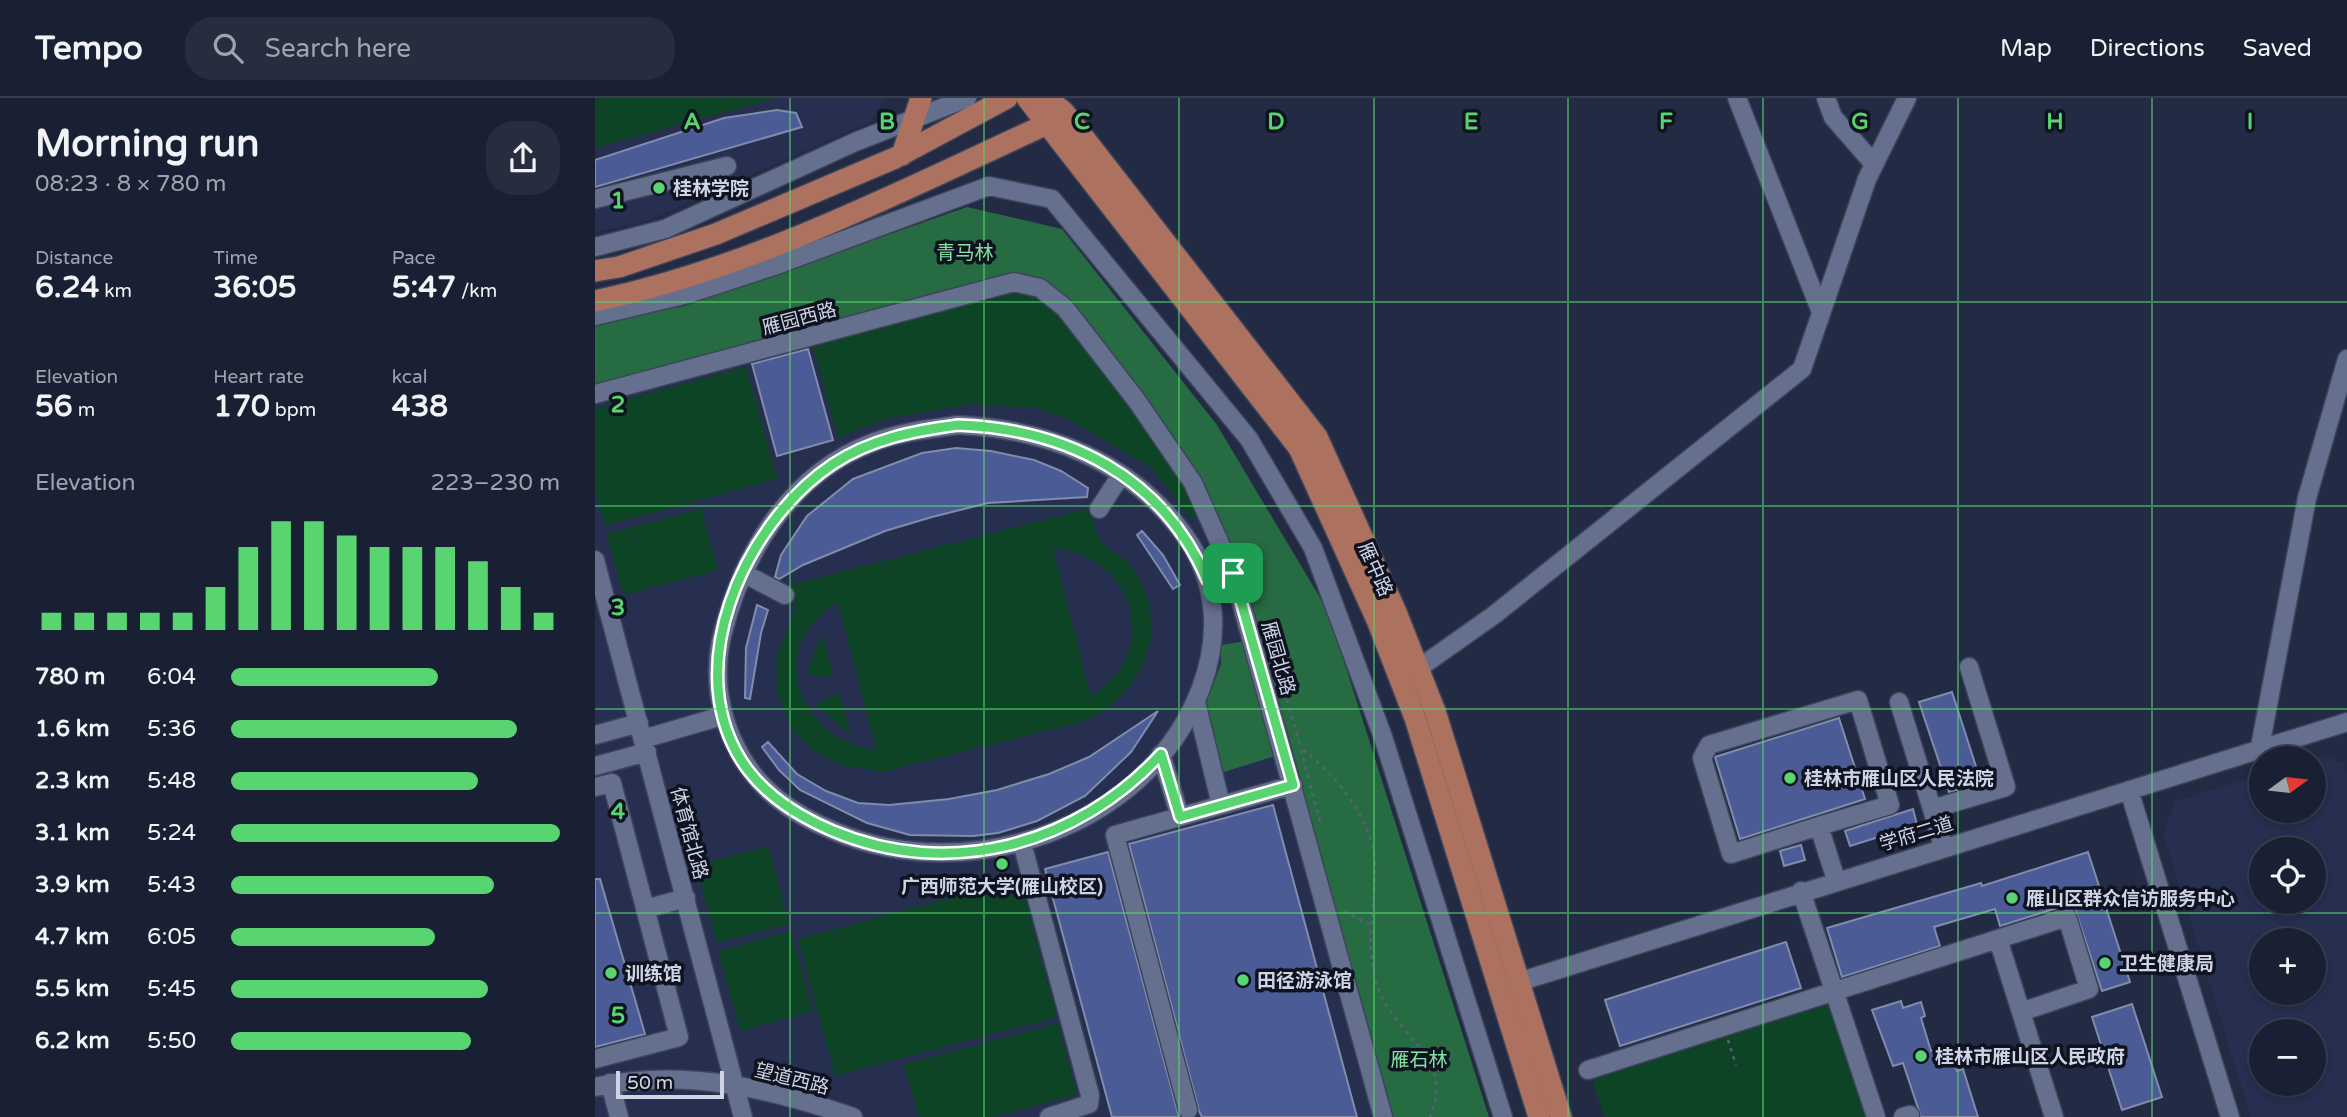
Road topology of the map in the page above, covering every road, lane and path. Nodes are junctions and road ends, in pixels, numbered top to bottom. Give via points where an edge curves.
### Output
1 (967, 98) edge
2 (1007, 98) edge
3 (1027, 98) edge
4 (1046, 98) edge
5 (1737, 98) edge
6 (1826, 98) edge
7 (1906, 98) edge
8 (918, 108) edge
9 (1047, 124) junction
10 (902, 155) junction
11 (1874, 164) junction
12 (727, 166) dead end
13 (595, 198) edge
14 (595, 247) edge
15 (595, 271) edge
16 (1014, 282) joint
17 (595, 301) edge
18 (1821, 312) junction
19 (595, 317) edge
20 (2347, 359) edge
21 (595, 394) edge
22 (1121, 475) junction
23 (1099, 509) dead end
24 (595, 560) edge
25 (743, 573) junction
26 (1233, 573) junction
27 (1207, 580) junction
28 (785, 595) dead end
29 (601, 605) edge
30 (1969, 667) dead end
31 (1409, 675) junction
32 (1196, 702) junction
33 (1899, 702) dead end
34 (722, 716) junction
35 (2347, 722) edge
36 (595, 734) edge
37 (643, 738) junction
38 (2260, 746) edge
39 (2263, 746) edge
40 (2249, 751) edge
41 (1161, 754) junction
42 (595, 766) edge
43 (1293, 785) junction
44 (595, 788) edge
45 (2129, 790) junction
46 (1221, 805) junction
47 (1932, 809) junction
48 (1180, 817) junction
49 (1819, 826) junction
50 (1322, 831) dead end
51 (1021, 843) junction
52 (1943, 847) junction
53 (1836, 880) junction
54 (1801, 891) junction
55 (686, 898) junction
56 (645, 909) junction
57 (1346, 917) dead end
58 (1370, 925) junction
59 (1998, 939) junction
60 (1519, 982) junction
61 (1499, 988) junction
62 (1835, 992) junction
63 (2021, 1012) junction
64 (1724, 1027) junction
65 (595, 1059) edge
66 (1736, 1065) dead end
67 (1588, 1070) dead end
68 (603, 1085) edge
69 (735, 1085) junction
70 (805, 1108) edge
71 (1188, 1110) dead end
72 (619, 1117) edge
73 (743, 1117) edge
74 (853, 1117) edge
75 (1049, 1117) edge
76 (1383, 1117) edge
77 (1430, 1117) edge
78 (1503, 1117) edge
79 (1539, 1117) edge
80 (1561, 1117) edge
81 (1876, 1117) edge
82 (2054, 1117) edge
83 (2230, 1117) edge

1 - 8 street
2 - 10 main road
3 - 9 main road, 雁中路
4 - 31 main road, 雁中路 via 1063,111 1317,437 1396,612
5 - 18 street
6 - 11 street via 1833,117
7 - 11 street
8 - 10 main road
8 - 14 street via 665,229
9 - 17 main road via 769,246 633,293
9 - 31 main road, 雁中路 via 1299,448 1377,620
10 - 15 main road via 716,234
11 - 18 street
12 - 13 street
16 - 21 street, 雁园西路
16 - 26 street, 雁园北路 via 1031,284 1055,298 1137,401 1193,483
18 - 31 street via 1802,369 1494,615
19 - 78 street via 774,266 989,186 1052,199 1249,439 1313,548 1383,737
20 - 38 street via 2307,498
22 - 23 street
22 - 25 street via 1068,446 1001,427 958,425 913,431 870,443 799,490 770,523
22 - 27 street via 1175,522
24 - 29 street, 体育馆北路
25 - 28 street
25 - 34 street via 721,643 718,689
26 - 27 street
26 - 43 street, 雁园北路
27 - 32 street via 1213,645
29 - 37 street, 体育馆北路
30 - 47 street via 2006,787
31 - 60 main road, 雁中路 via 1435,711
31 - 61 main road, 雁中路 via 1415,718
32 - 41 street
32 - 46 street
33 - 47 street
34 - 37 street
34 - 51 street via 747,769 762,786 796,813 835,832 898,851 941,854
35 - 39 street, 学府二道
36 - 37 street
37 - 42 street
37 - 55 street, 体育馆北路
40 - 45 street, 学府二道
41 - 48 street
41 - 51 street via 1140,778 1106,804 1068,826
43 - 46 street
43 - 76 street, 雁园北路
44 - 56 street via 612,783
45 - 52 street, 学府二道
45 - 83 street
46 - 48 street
47 - 52 street
48 - 71 street via 1115,835
49 - 49 street via 1731,854 1702,758 1709,745 1858,699 1890,805
49 - 53 street
50 - 58 path via 1301,748 1364,820 1375,868
51 - 75 street via 1090,1095 1089,1104 1082,1109
52 - 53 street, 学府二道
53 - 54 street, 学府二道
54 - 60 street, 学府二道
54 - 62 street
55 - 56 street
55 - 69 street, 体育馆北路
56 - 65 street via 679,1037
57 - 58 path via 1344,911
58 - 77 path via 1371,965 1379,990 1390,1013 1430,1059 1437,1076 1436,1104
59 - 62 street
59 - 63 street
59 - 63 street via 2067,917 2089,989
60 - 61 street, 学府二道
60 - 80 main road, 雁中路
61 - 79 main road, 雁中路
62 - 64 street
62 - 81 street
63 - 82 street
64 - 66 path
64 - 67 street
68 - 69 street, 望道西路 via 674,1079
68 - 72 street
69 - 70 street, 望道西路
69 - 73 street, 体育馆北路
70 - 74 street, 望道西路

